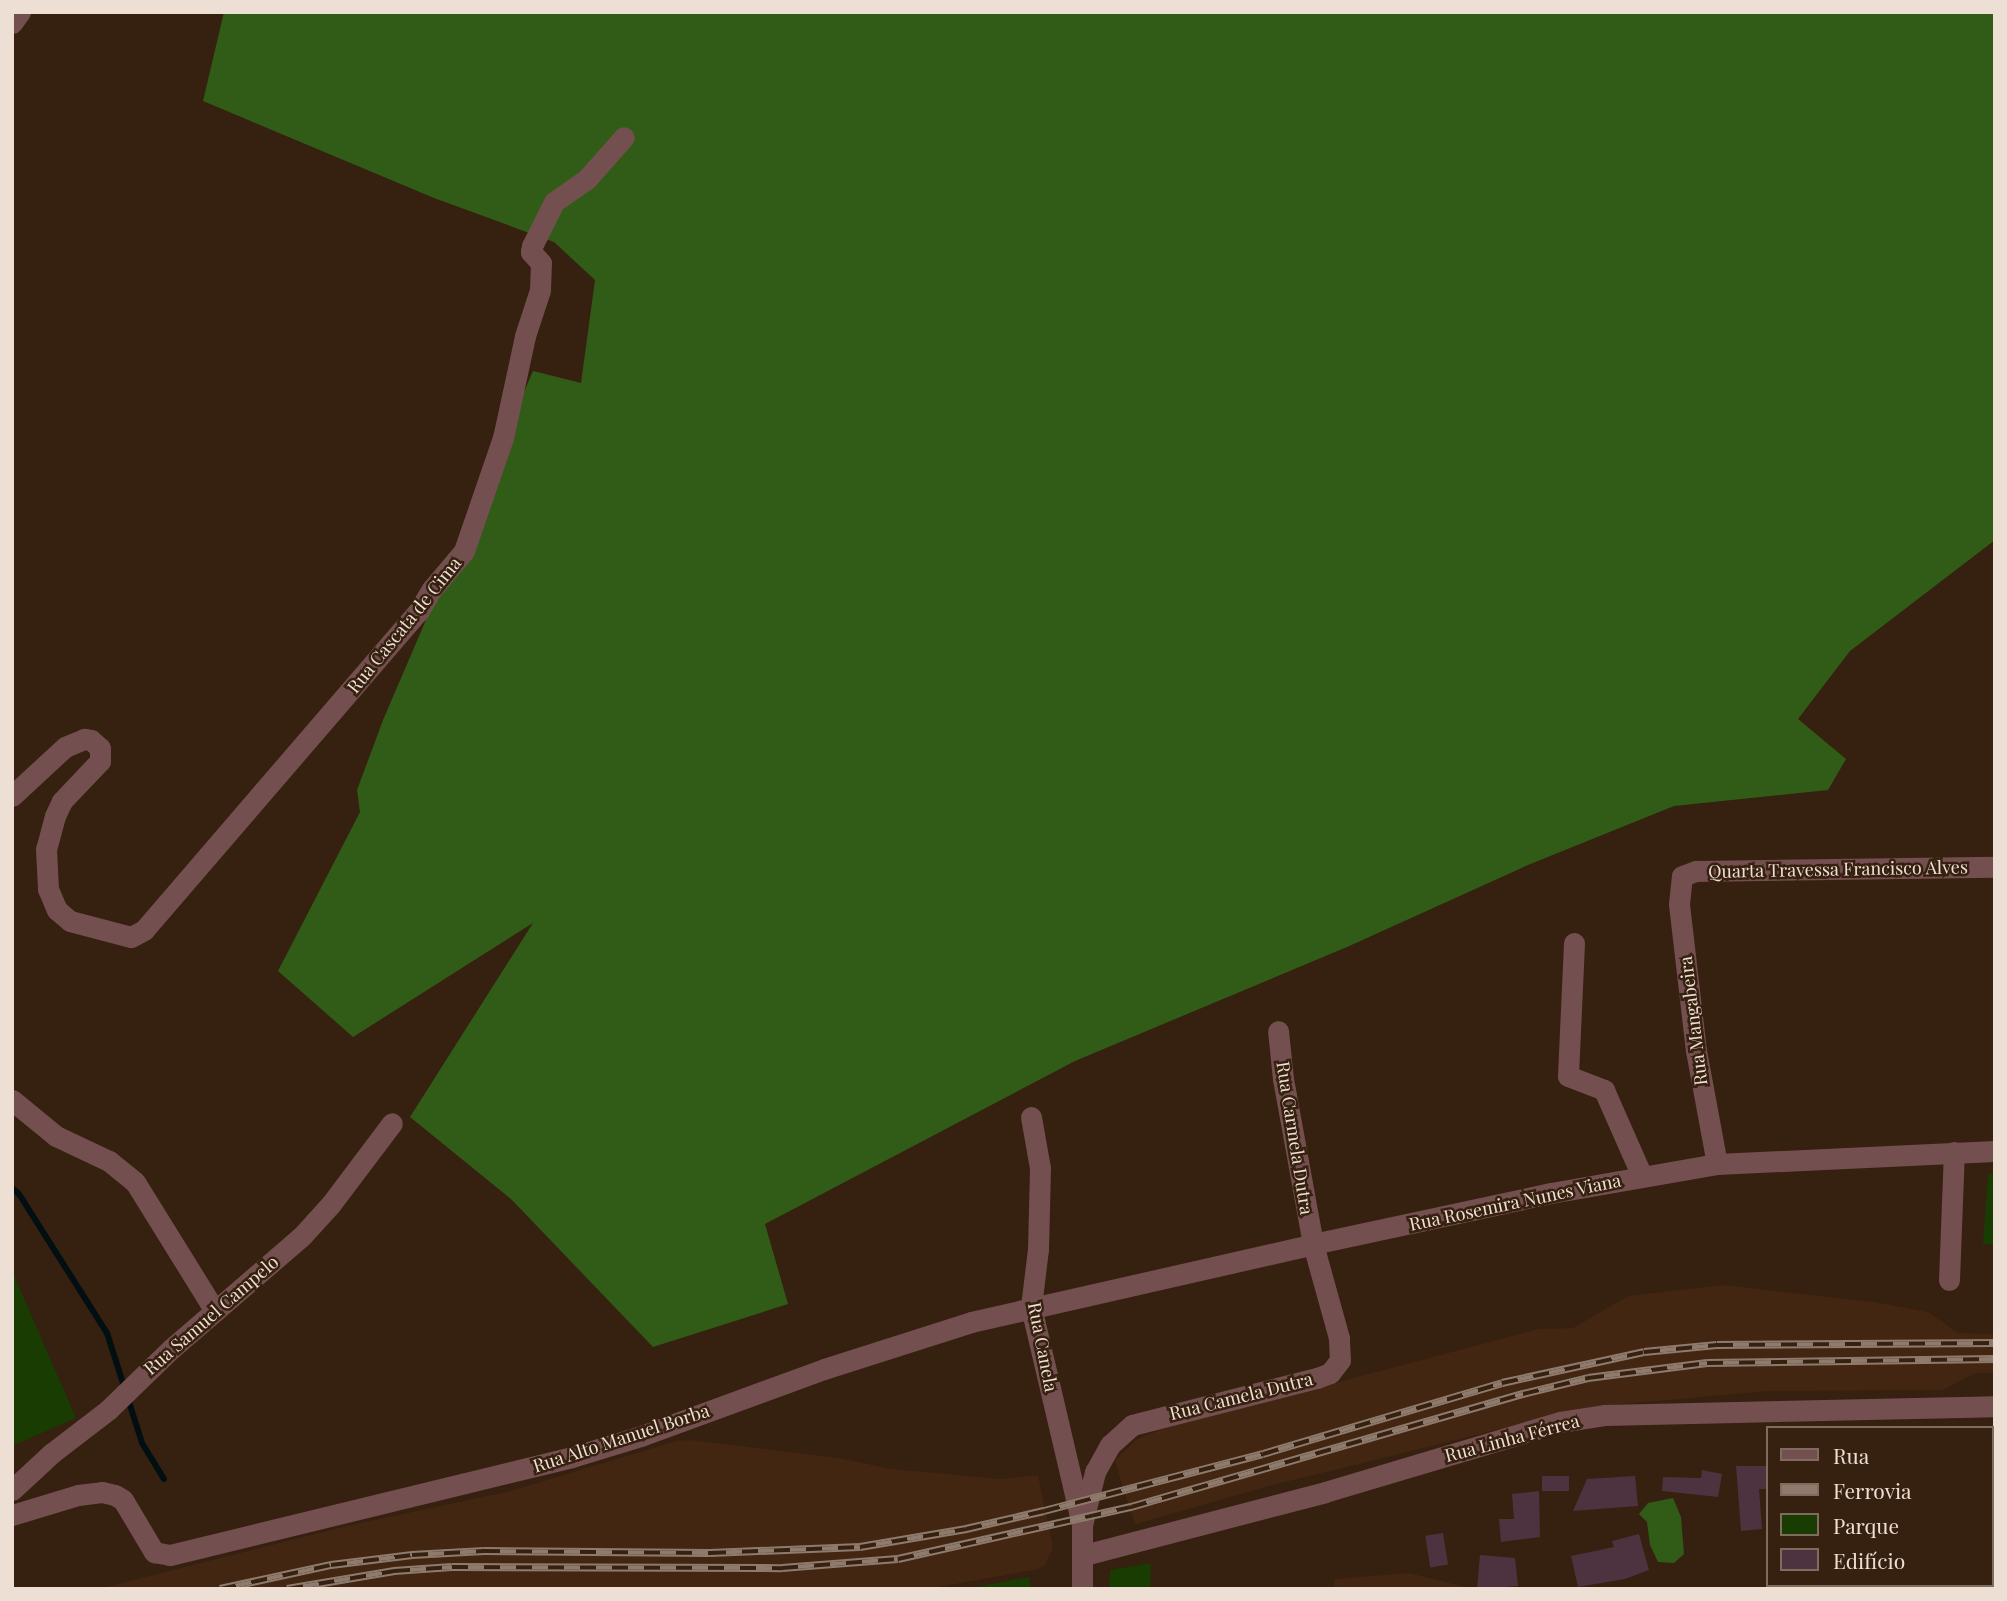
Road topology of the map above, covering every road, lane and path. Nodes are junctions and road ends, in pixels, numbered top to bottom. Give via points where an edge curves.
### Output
1 (20, 12) edge
2 (12, 23) edge
3 (624, 137) dead end
4 (12, 796) edge
5 (1995, 867) edge
6 (1682, 876) joint
7 (1574, 943) dead end
8 (1278, 1031) dead end
9 (12, 1100) edge
10 (1031, 1117) dead end
11 (392, 1123) dead end
12 (1995, 1151) edge
13 (1954, 1152) junction
14 (1717, 1164) junction
15 (1642, 1176) junction
16 (1313, 1244) junction
17 (1948, 1280) dead end
18 (1082, 1295) joint
19 (1031, 1307) junction
20 (215, 1311) junction
21 (1995, 1406) edge
22 (12, 1490) edge
23 (12, 1515) edge
24 (1082, 1524) junction
25 (1084, 1555) junction
26 (1082, 1589) edge

1 - 2 street
3 - 4 street, Rua Cascata de Cima via 586,180 554,202 532,246 531,252 541,263 540,290 503,438 464,551 418,612 144,930 131,937 70,921 49,895 46,849 62,801 102,756 100,748 91,740 79,740
5 - 6 street, Quarta Travessa Francisco Alves via 1723,871
6 - 14 street, Rua Mangabeira via 1679,904 1696,1051
7 - 15 street via 1568,1076 1604,1090
8 - 16 street, Rua Carmela Dutra
9 - 20 street via 56,1136 109,1161 135,1182
10 - 19 street, Rua Canela via 1040,1168
11 - 20 street, Rua Samuel Campelo via 302,1236
12 - 13 street, Rua Rosemira Nunes Viana
13 - 14 street, Rua Rosemira Nunes Viana
13 - 17 street
14 - 15 street, Rua Rosemira Nunes Viana
15 - 16 street, Rua Rosemira Nunes Viana
16 - 18 street, Rua Rosemira Nunes Viana
16 - 24 street, Rua Camela Dutra via 1339,1338 1337,1367 1317,1378 1132,1425 1110,1445 1095,1472
18 - 19 street, Rua Alto Manuel Borba
19 - 23 street, Rua Alto Manuel Borba via 904,1343 572,1457 178,1553 154,1552 123,1500 102,1492
19 - 24 street, Rua Canela
20 - 22 street, Rua Samuel Campelo
21 - 25 street, Rua Linha Férrea via 1605,1415 1560,1422 1325,1492
24 - 25 street
25 - 26 street

